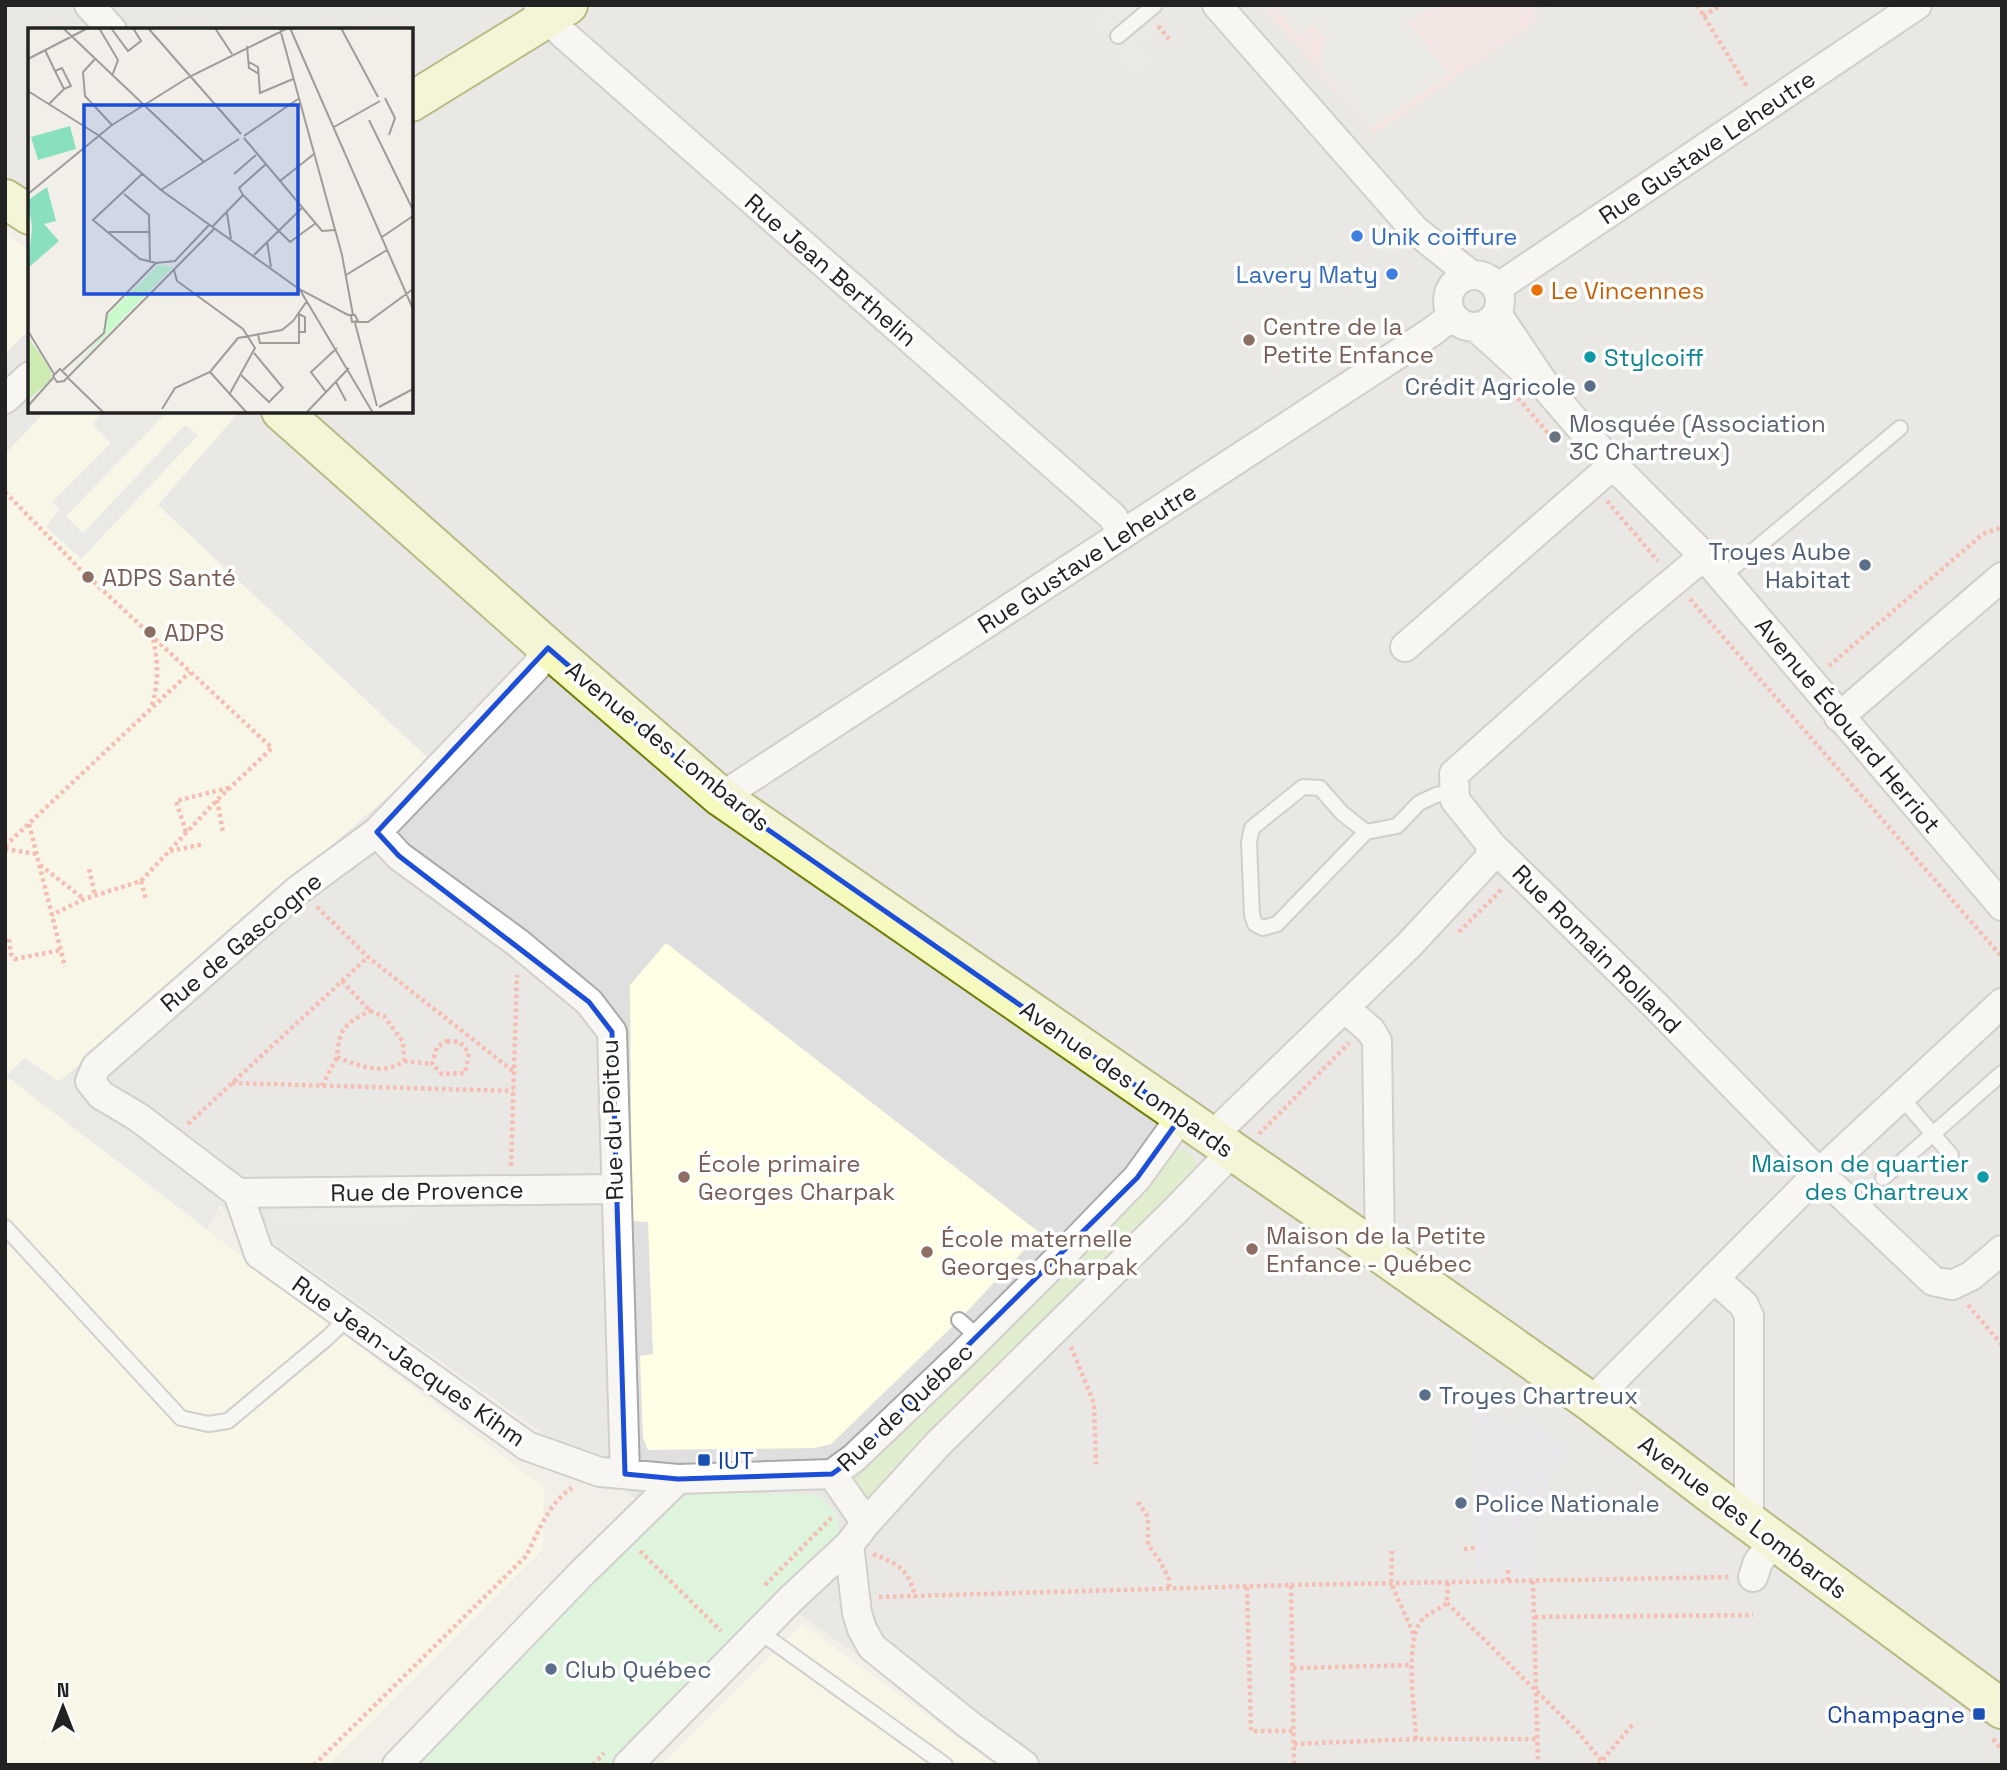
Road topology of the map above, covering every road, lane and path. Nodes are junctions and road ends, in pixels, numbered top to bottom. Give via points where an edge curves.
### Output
1 (89, 5) edge
2 (1155, 5) edge
3 (1217, 5) edge
4 (1535, 5) edge
5 (1546, 5) edge
6 (1697, 5) edge
7 (1721, 5) edge
8 (1917, 5) edge
9 (551, 9) edge
10 (1703, 16) junction
11 (110, 28) edge
12 (1118, 36) dead end
13 (413, 101) edge
14 (1762, 110) junction
15 (5, 199) edge
16 (28, 214) edge
17 (1474, 302) junction
18 (28, 378) edge
19 (1513, 393) dead end
20 (5, 399) edge
21 (283, 413) edge
22 (1900, 428) dead end
23 (1557, 443) dead end
24 (1603, 475) junction
25 (5, 492) edge
26 (2002, 527) edge
27 (1122, 535) junction
28 (1713, 567) junction
29 (2002, 577) edge
30 (1677, 578) junction
31 (153, 638) junction
32 (548, 648) junction
33 (1405, 648) dead end
34 (190, 672) junction
35 (1811, 682) junction
36 (1784, 706) junction
37 (151, 708) junction
38 (1839, 717) junction
39 (231, 787) junction
40 (1455, 792) junction
41 (721, 797) junction
42 (217, 800) junction
43 (29, 824) junction
44 (186, 832) junction
45 (223, 832) dead end
46 (377, 832) junction
47 (1366, 832) junction
48 (204, 844) dead end
49 (1492, 846) junction
50 (5, 848) edge
51 (169, 851) junction
52 (37, 854) junction
53 (39, 864) junction
54 (89, 869) dead end
55 (142, 881) junction
56 (298, 890) junction
57 (95, 895) junction
58 (83, 899) junction
59 (146, 900) dead end
60 (2002, 906) edge
61 (52, 915) junction
62 (9, 939) dead end
63 (518, 943) junction
64 (61, 950) junction
65 (368, 957) junction
66 (2002, 957) edge
67 (65, 967) dead end
68 (342, 981) junction
69 (2002, 1003) edge
70 (1345, 1008) junction
71 (370, 1011) junction
72 (479, 1044) junction
73 (469, 1053) junction
74 (337, 1056) junction
75 (404, 1060) junction
76 (432, 1064) junction
77 (513, 1071) junction
78 (2002, 1073) edge
79 (232, 1083) junction
80 (322, 1086) junction
81 (513, 1091) junction
82 (1902, 1098) junction
83 (1933, 1134) junction
84 (1208, 1135) junction
85 (170, 1141) junction
86 (1951, 1155) dead end
87 (1819, 1173) junction
88 (1883, 1178) dead end
89 (615, 1189) junction
90 (510, 1190) junction
91 (238, 1193) junction
92 (5, 1227) edge
93 (2002, 1250) edge
94 (1380, 1253) junction
95 (1714, 1278) junction
96 (1952, 1285) junction
97 (348, 1318) junction
98 (2002, 1345) edge
99 (1062, 1356) dead end
100 (1591, 1402) junction
101 (1096, 1464) dead end
102 (612, 1473) junction
103 (832, 1474) junction
104 (678, 1479) junction
105 (1138, 1502) dead end
106 (866, 1523) junction
107 (1762, 1531) junction
108 (621, 1533) junction
109 (1475, 1548) dead end
110 (1464, 1549) dead end
111 (1392, 1551) dead end
112 (858, 1554) junction
113 (1507, 1570) dead end
114 (1753, 1577) joint
115 (1533, 1580) junction
116 (1448, 1581) junction
117 (1508, 1581) junction
118 (1391, 1583) junction
119 (1291, 1585) junction
120 (1247, 1587) junction
121 (1170, 1589) junction
122 (915, 1597) junction
123 (867, 1598) dead end
124 (1447, 1603) junction
125 (1753, 1615) dead end
126 (1535, 1617) junction
127 (721, 1631) dead end
128 (760, 1632) junction
129 (1414, 1634) junction
130 (1412, 1665) junction
131 (1293, 1668) junction
132 (1537, 1694) junction
133 (2002, 1709) edge
134 (1634, 1723) dead end
135 (1294, 1731) junction
136 (1416, 1739) junction
137 (1537, 1740) junction
138 (1294, 1744) junction
139 (1601, 1764) edge
140 (314, 1765) edge
141 (397, 1765) edge
142 (628, 1765) edge
143 (945, 1765) edge
144 (1024, 1765) edge
145 (1294, 1765) edge
146 (1538, 1765) edge

1 - 11 street
2 - 12 lane
3 - 17 street, Avenue Édouard Herriot
4 - 5 path
6 - 10 path
7 - 10 path
8 - 14 street, Rue Gustave Leheutre
9 - 13 street
9 - 27 street, Rue Jean Berthelin via 562,33 1113,517
10 - 14 path
14 - 17 street, Rue Gustave Leheutre
15 - 16 street
17 - 24 street, Avenue Édouard Herriot via 1549,391
17 - 27 street, Rue Gustave Leheutre
18 - 20 street
19 - 23 path
21 - 32 street, Avenue des Lombards
22 - 28 lane
24 - 28 street, Avenue Édouard Herriot
24 - 30 path via 1668,573
24 - 33 street
25 - 31 path
26 - 35 path via 1983,534
27 - 41 street, Rue Gustave Leheutre
28 - 30 street
28 - 35 street, Avenue Édouard Herriot
29 - 38 street
30 - 36 path
30 - 40 street via 1454,774
31 - 34 path
31 - 37 path via 158,673
32 - 41 street, Avenue des Lombards
32 - 46 street, Rue de Gascogne via 535,668
34 - 37 path
34 - 39 path via 272,748
35 - 36 path
35 - 38 street, Avenue Édouard Herriot
36 - 66 path
37 - 43 path
38 - 60 street, Avenue Édouard Herriot
39 - 42 path
39 - 44 path via 176,801
40 - 47 lane via 1419,803 1397,826
40 - 49 street, Rue Romain Rolland via 1455,800
41 - 84 street, Avenue des Lombards
42 - 44 path
42 - 45 path
43 - 50 path
43 - 52 path
44 - 51 path
46 - 56 street, Rue de Gascogne
46 - 63 street, Rue du Poitou via 398,856
47 - 47 lane via 1320,788 1303,787 1252,828 1255,924 1263,928 1277,924
48 - 51 path
49 - 70 street via 1488,860
49 - 87 street, Rue Romain Rolland
50 - 52 path
51 - 55 path
52 - 53 path
53 - 58 path
53 - 61 path
54 - 57 path
55 - 57 path
55 - 59 path
56 - 65 path
56 - 85 street, Rue de Gascogne via 96,1067 90,1081 101,1095
57 - 58 path
58 - 61 path
61 - 64 path
62 - 64 path via 15,959
63 - 77 path
63 - 89 street, Rue du Poitou via 589,1002 612,1032
64 - 67 path
65 - 68 path
65 - 72 path
68 - 71 path
68 - 79 path
69 - 82 street
70 - 84 street
70 - 94 street via 1377,1041
71 - 74 path via 352,1020 339,1035
71 - 75 path via 384,1016 403,1042
72 - 73 path
72 - 77 path
73 - 76 path via 460,1042 447,1041 437,1047
73 - 76 path via 465,1073 442,1074
74 - 75 path via 377,1070 394,1068
74 - 80 path
75 - 76 path
77 - 81 path
78 - 83 lane
79 - 80 path
79 - 85 path
80 - 81 path
81 - 90 path
82 - 83 lane
82 - 87 street
83 - 86 lane
83 - 88 lane
84 - 94 street, Avenue des Lombards
84 - 103 street, Rue de Québec via 1137,1178 969,1329 854,1458
84 - 106 street, Rue de Québec via 1176,1210 938,1444
85 - 91 street, Rue de Gascogne
87 - 95 street
87 - 96 street, Rue Romain Rolland via 1933,1281
89 - 90 street, Rue de Provence
89 - 102 street, Rue du Poitou
90 - 91 street, Rue de Provence
91 - 97 street, Rue Jean-Jacques Kihm via 259,1254
92 - 97 lane via 181,1418 208,1424 228,1421
93 - 96 street via 1971,1276
94 - 100 street, Avenue des Lombards
95 - 100 street
95 - 107 street via 1744,1305 1749,1316
96 - 98 path
97 - 102 street, Rue Jean-Jacques Kihm via 527,1446
99 - 101 path via 1071,1347 1094,1403
100 - 107 street, Avenue des Lombards
102 - 104 street, Rue Jean-Jacques Kihm
102 - 140 path via 562,1494 526,1556
103 - 104 street, Rue de Québec
103 - 106 street
104 - 108 street
105 - 121 path via 1148,1517 1148,1545 1160,1561
106 - 112 street, Rue de Québec
107 - 114 street
107 - 133 street, Avenue des Lombards
108 - 127 path
108 - 141 street
109 - 110 path
111 - 118 path
112 - 122 path via 868,1552 906,1572
112 - 128 street, Rue de Québec via 792,1598
112 - 144 street via 857,1613 872,1647
113 - 117 path
114 - 115 path
115 - 117 path
115 - 126 path
116 - 117 path
116 - 118 path
116 - 124 path
118 - 119 path
118 - 129 path
119 - 120 path
119 - 131 path
120 - 121 path
120 - 135 path via 1251,1731
121 - 122 path
122 - 123 path
124 - 129 path via 1423,1619
124 - 132 path
125 - 126 path
126 - 132 path
128 - 142 street, Rue de Québec
128 - 143 lane
129 - 130 path
130 - 131 path
130 - 136 path
131 - 135 path
132 - 137 path
132 - 139 path via 1577,1731
134 - 139 path
135 - 138 path
136 - 137 path
136 - 138 path
137 - 146 path
138 - 145 path

